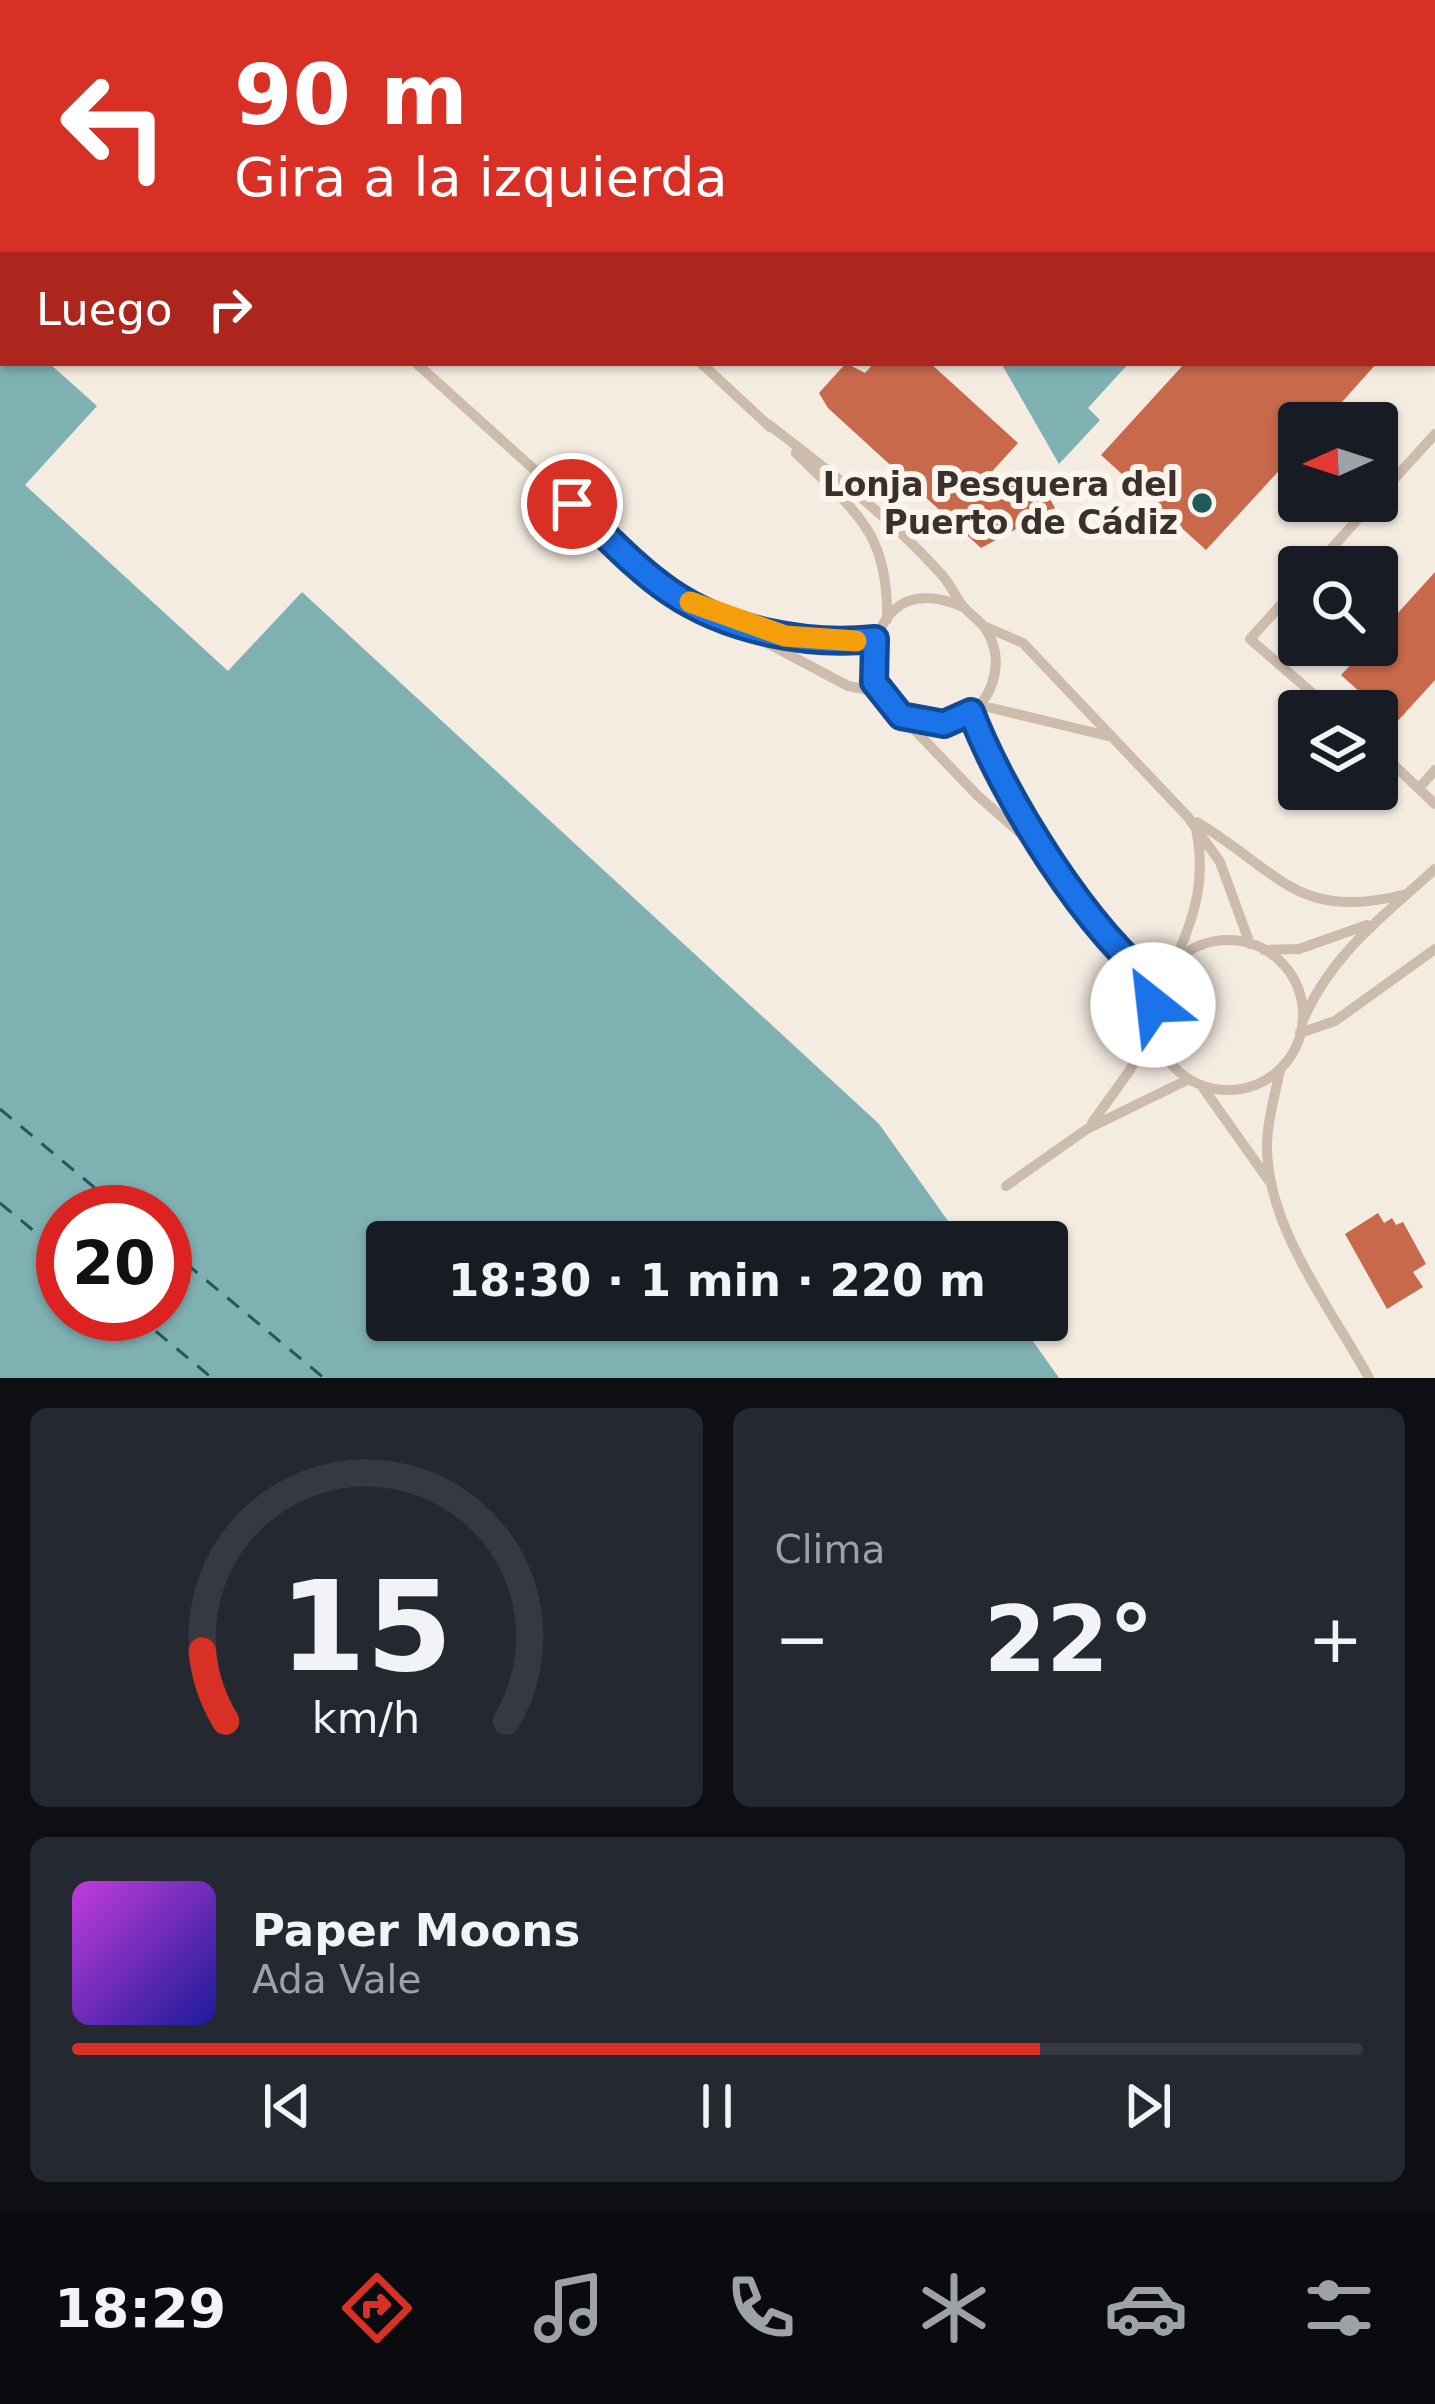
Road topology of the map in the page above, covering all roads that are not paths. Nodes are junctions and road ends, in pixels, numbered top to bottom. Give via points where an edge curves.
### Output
1 (419, 366) edge
2 (704, 366) edge
3 (768, 424) junction
4 (1435, 434) edge
5 (1398, 475) edge
6 (1356, 522) edge
7 (1334, 546) edge
8 (963, 607) junction
9 (1278, 608) edge
10 (709, 613) junction
11 (886, 620) junction
12 (986, 627) junction
13 (875, 639) junction
14 (1278, 663) edge
15 (1281, 666) edge
16 (1309, 690) edge
17 (879, 692) junction
18 (975, 708) junction
19 (901, 716) junction
20 (1108, 736) junction
21 (1398, 768) edge
22 (1435, 770) edge
23 (1420, 787) junction
24 (1435, 804) edge
25 (1192, 822) junction
26 (1055, 863) junction
27 (1435, 869) edge
28 (1407, 894) junction
29 (1376, 922) junction
30 (1250, 944) junction
31 (1435, 949) edge
32 (1264, 950) junction
33 (1174, 964) junction
34 (1159, 986) junction
35 (1153, 1024) junction
36 (1302, 1027) junction
37 (1280, 1070) junction
38 (1195, 1082) junction
39 (1088, 1129) junction
40 (1272, 1185) junction
41 (1006, 1186) dead end
42 (1369, 1378) edge

1 - 10 lane via 669,591
2 - 3 lane
3 - 8 lane via 859,494 944,577
3 - 11 lane via 876,542 886,567
4 - 5 lane
6 - 7 lane
8 - 11 lane via 922,600
8 - 12 lane
9 - 14 lane via 1250,639
10 - 13 lane via 806,641
10 - 17 lane via 848,686
11 - 13 lane
12 - 18 lane via 995,670
12 - 20 lane via 1024,643
13 - 17 lane
15 - 16 lane
17 - 19 lane
18 - 19 lane via 944,724
18 - 20 lane
18 - 26 lane via 1006,789
19 - 26 lane
20 - 25 lane
21 - 23 lane
22 - 23 lane
23 - 24 lane
25 - 28 lane via 1310,899 1364,905
25 - 30 lane via 1220,862
25 - 33 lane via 1198,902
26 - 34 lane via 1134,967
27 - 28 lane
28 - 29 lane
29 - 32 lane via 1299,949
29 - 36 lane via 1320,983
30 - 32 lane
30 - 33 lane via 1217,940
31 - 36 lane via 1335,1021
32 - 36 lane via 1297,985
33 - 34 lane
34 - 35 lane
35 - 38 lane via 1166,1059
35 - 39 lane
36 - 37 lane
37 - 38 lane via 1248,1088
37 - 40 lane via 1267,1145
38 - 39 lane
38 - 40 lane
39 - 41 lane
40 - 42 lane

